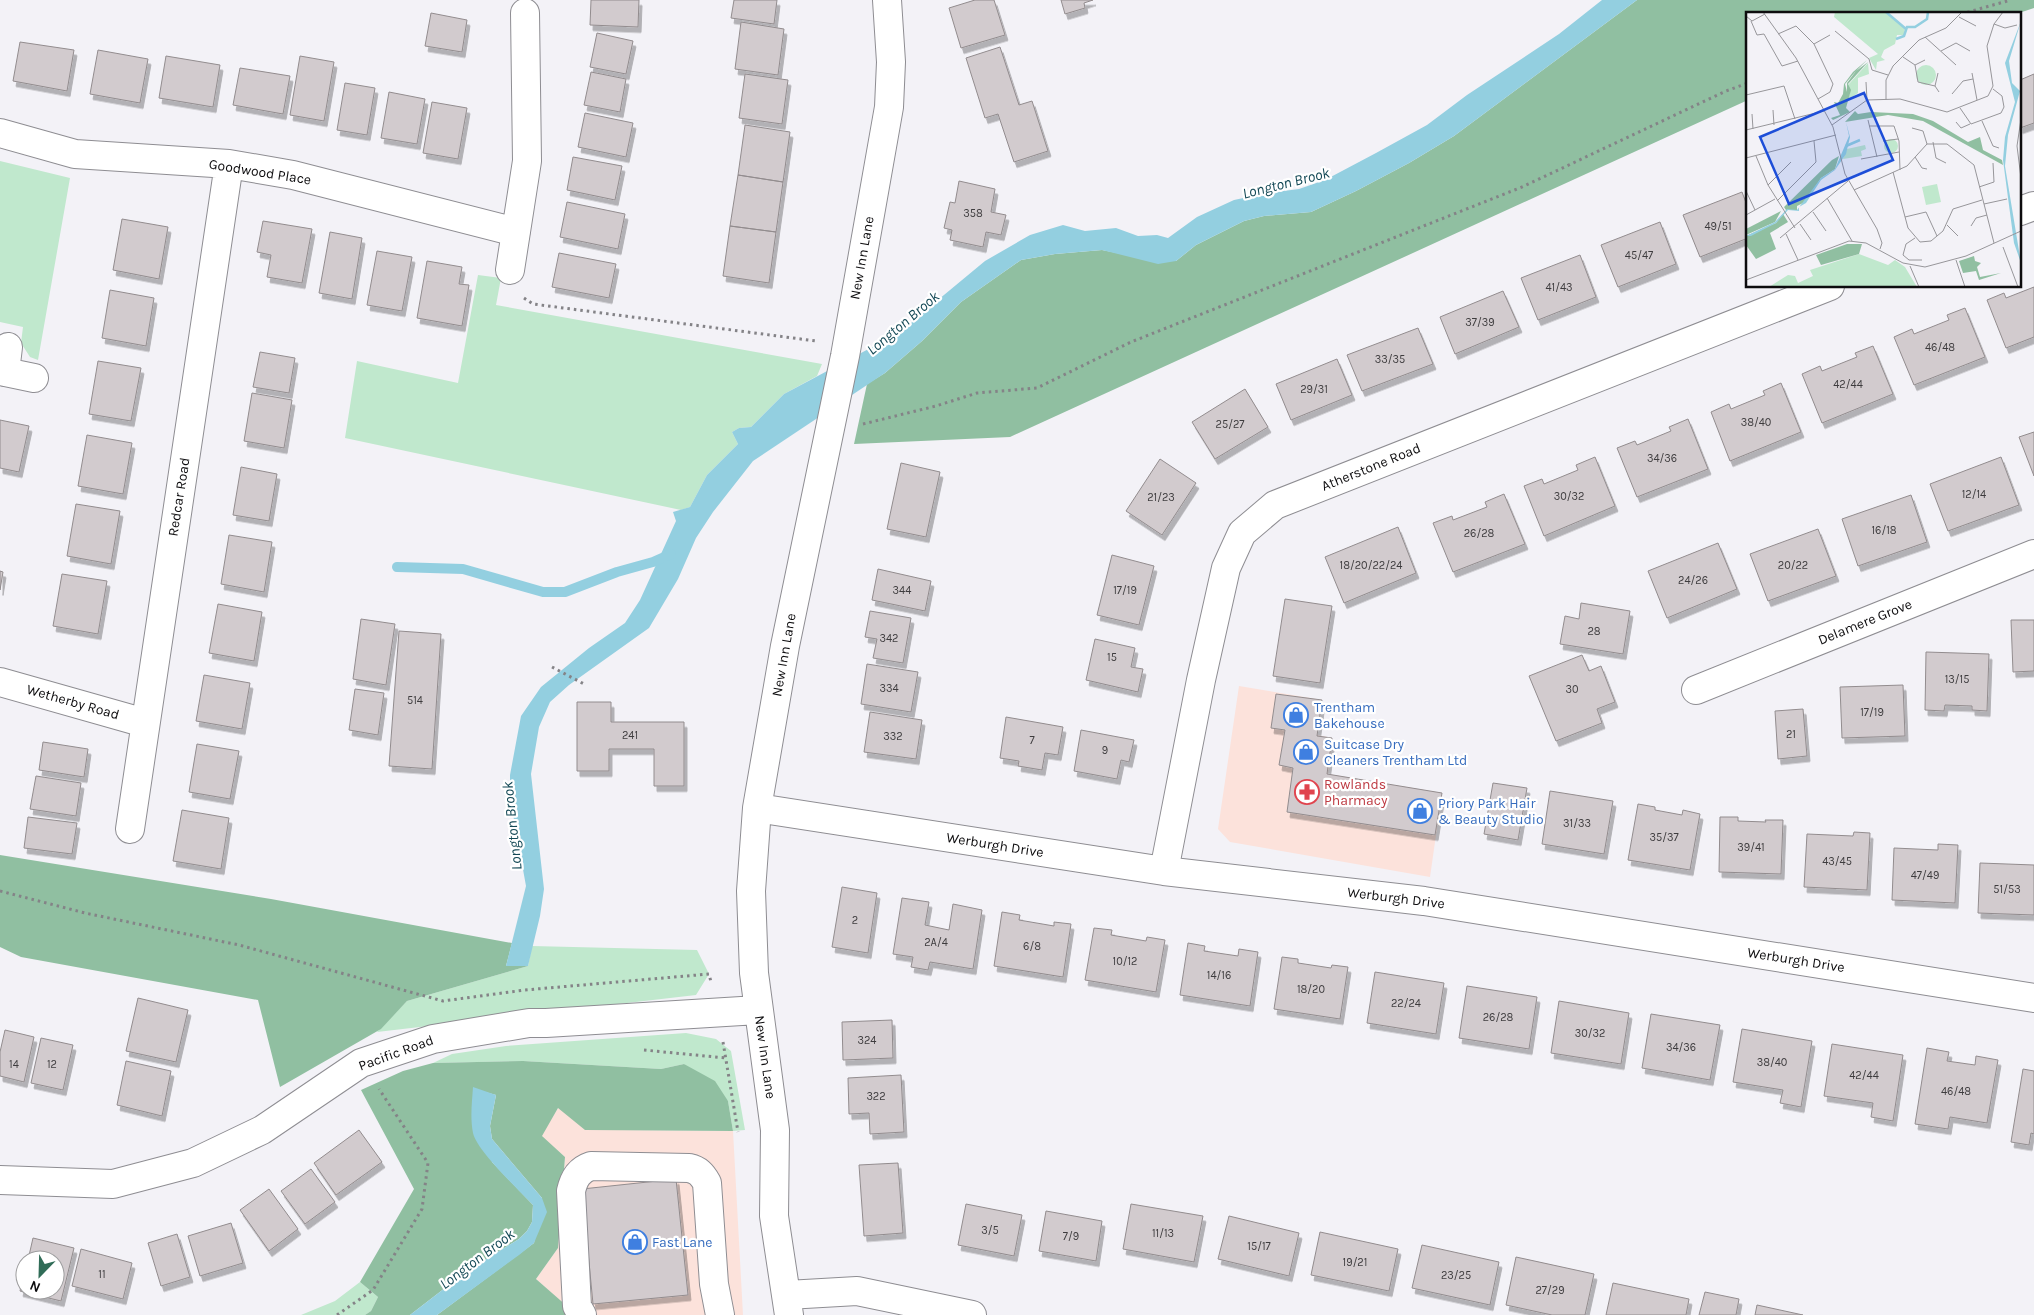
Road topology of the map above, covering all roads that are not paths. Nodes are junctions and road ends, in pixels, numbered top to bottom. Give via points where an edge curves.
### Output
1 (887, 0) edge
2 (525, 13) dead end
3 (0, 132) edge
4 (229, 164) junction
5 (2034, 206) edge
6 (2022, 210) edge
7 (516, 232) junction
8 (510, 270) road end
9 (1825, 288) edge
10 (4, 364) edge
11 (34, 378) dead end
12 (2034, 554) edge
13 (0, 682) edge
14 (1696, 690) dead end
15 (145, 723) junction
16 (756, 808) junction
17 (130, 829) dead end
18 (1164, 871) junction
19 (2034, 998) edge
20 (758, 1010) junction
21 (0, 1180) edge
22 (788, 1305) edge
23 (582, 1315) edge
24 (720, 1315) edge
25 (972, 1315) edge

1 - 16 street, New Inn Lane via 889,107 846,351 785,646
2 - 7 street via 527,161
3 - 4 street, Goodwood Place via 75,154
4 - 7 street, Goodwood Place via 293,175
4 - 15 street, Redcar Road
5 - 6 street
7 - 8 street
9 - 18 street, Atherstone Road via 1275,505 1242,533 1226,568
10 - 11 street
12 - 14 street, Delamere Grove
13 - 15 street, Wetherby Road
15 - 17 street, Redcar Road
16 - 18 street, Werburgh Drive
16 - 20 street, New Inn Lane via 751,891
18 - 19 street, Werburgh Drive via 1424,901
20 - 21 street, Pacific Road via 529,1023 433,1039 362,1063 262,1130 193,1163 114,1184
20 - 22 street, New Inn Lane via 775,1130 774,1216
22 - 25 street via 857,1291
23 - 24 street via 577,1306 571,1190 578,1174 592,1166 689,1168 703,1176

